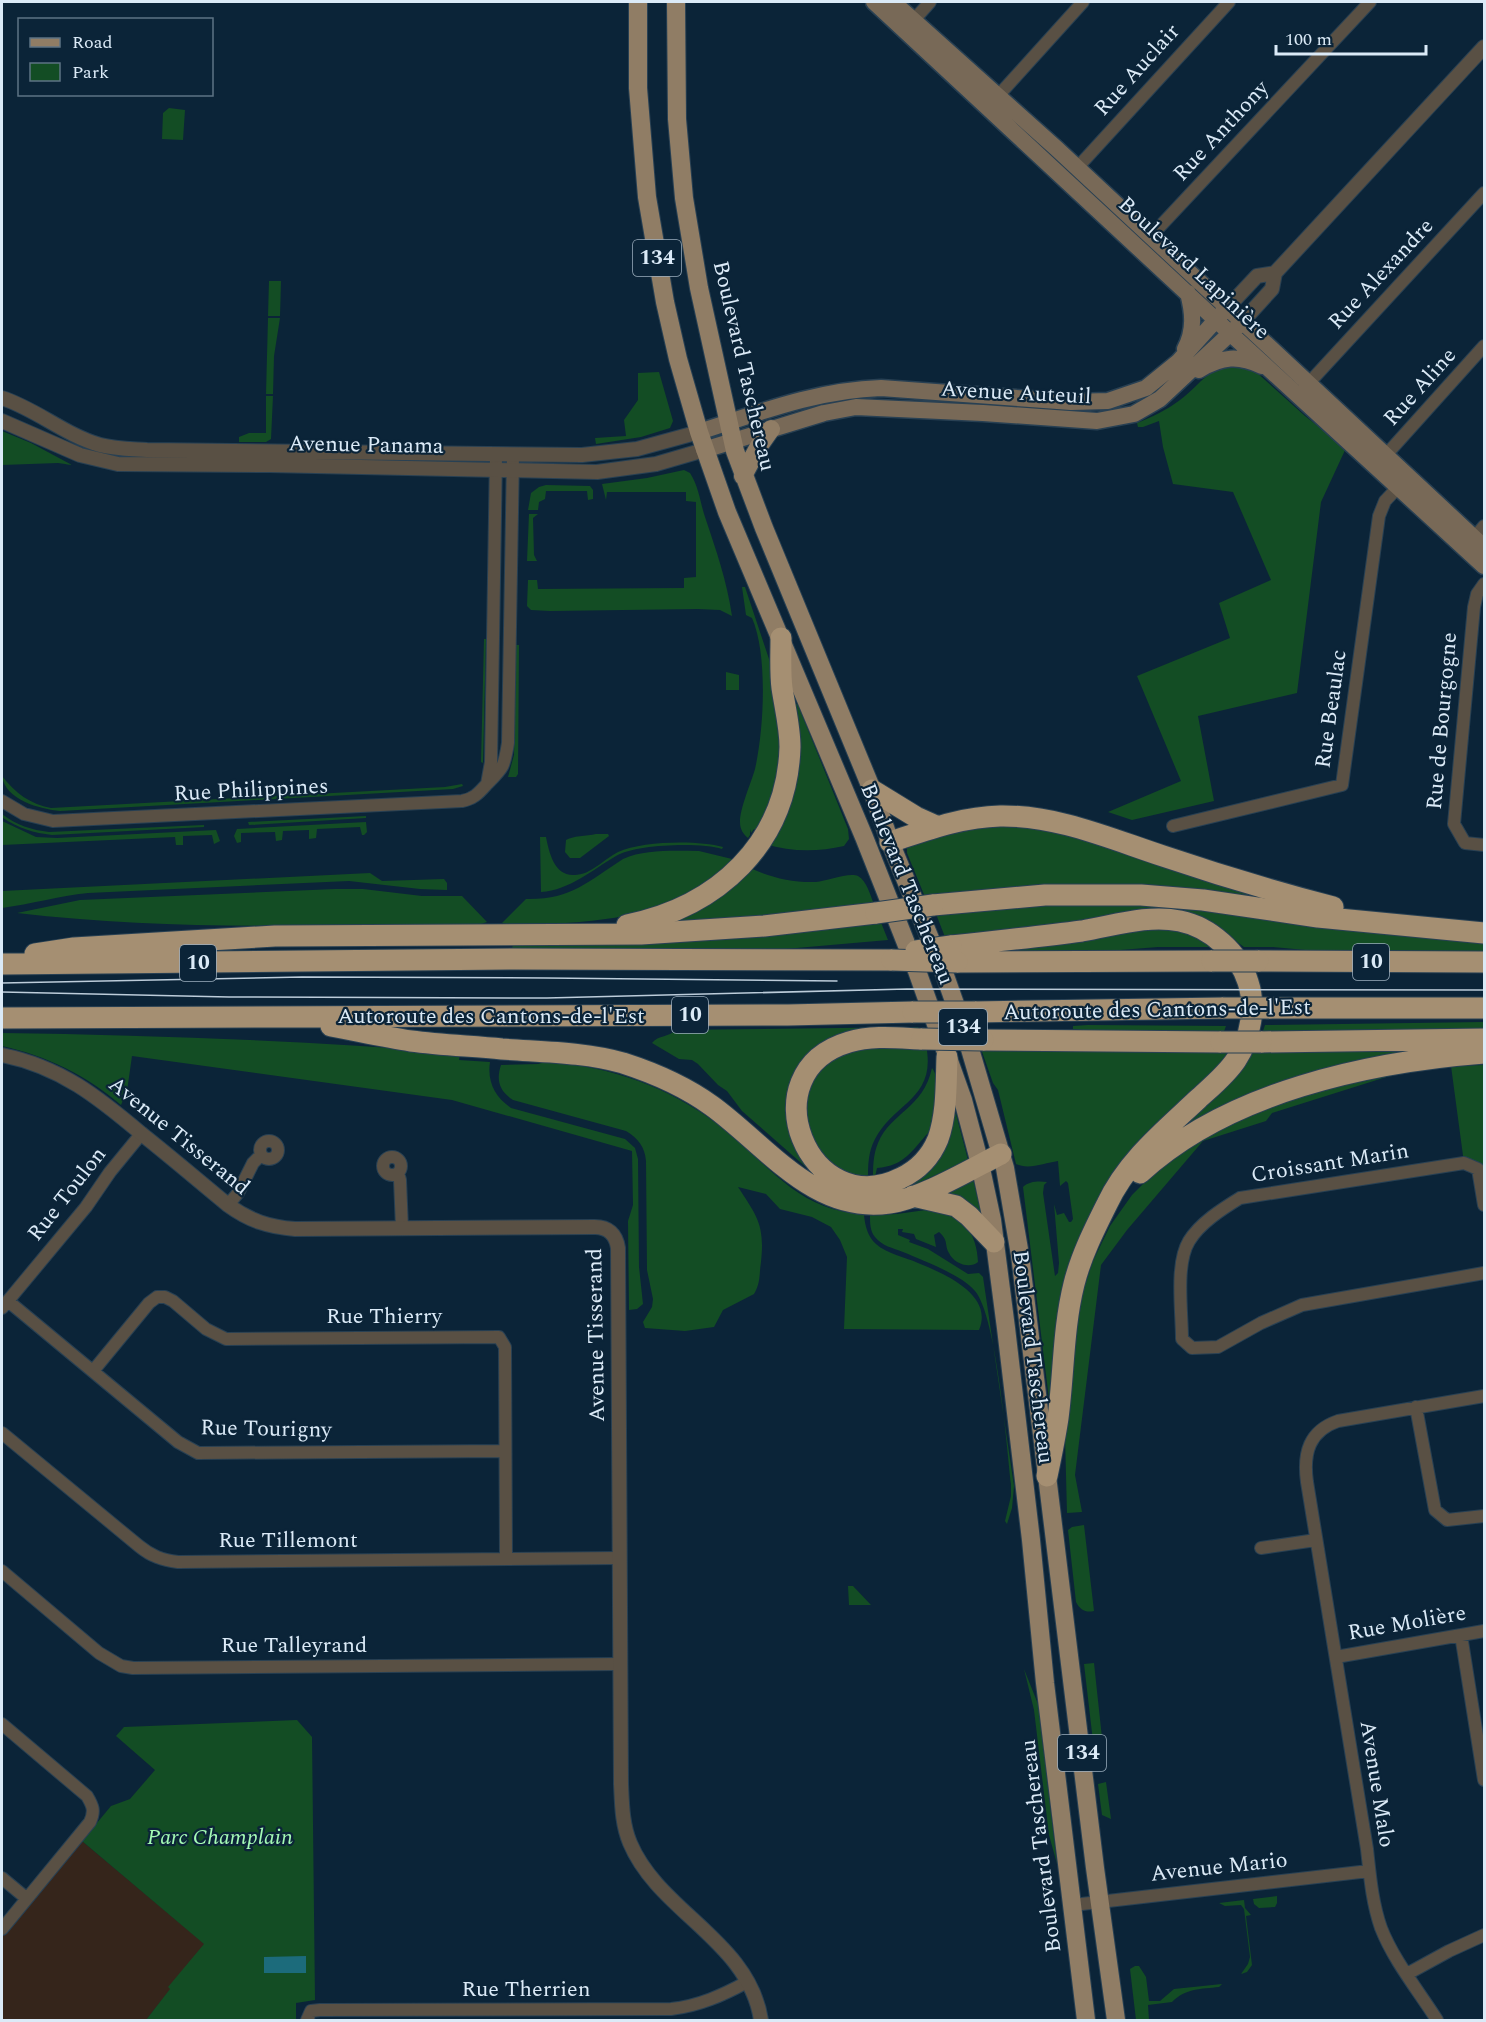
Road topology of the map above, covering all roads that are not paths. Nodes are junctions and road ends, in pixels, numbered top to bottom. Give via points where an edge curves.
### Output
1 (638, 2) edge
2 (676, 2) edge
3 (874, 2) edge
4 (894, 2) edge
5 (930, 2) edge
6 (1083, 2) edge
7 (1229, 2) edge
8 (1370, 2) edge
9 (914, 20) junction
10 (1485, 47) edge
11 (998, 96) junction
12 (1077, 168) junction
13 (1485, 193) edge
14 (1151, 237) junction
15 (1275, 273) junction
16 (1188, 292) junction
17 (1222, 314) junction
18 (1236, 328) junction
19 (1485, 346) edge
20 (1178, 362) junction
21 (1275, 373) junction
22 (1180, 381) junction
23 (1308, 384) junction
24 (2, 398) edge
25 (2, 421) edge
26 (729, 423) junction
27 (771, 429) junction
28 (701, 441) junction
29 (733, 441) junction
30 (496, 455) junction
31 (513, 455) junction
32 (1386, 455) junction
33 (496, 470) junction
34 (513, 470) junction
35 (743, 476) junction
36 (1403, 482) junction
37 (1481, 537) edge
38 (1485, 566) edge
39 (1485, 584) edge
40 (781, 638) junction
41 (487, 784) junction
42 (872, 790) junction
43 (2, 793) edge
44 (2, 801) edge
45 (13, 808) junction
46 (936, 826) junction
47 (1173, 826) dead end
48 (890, 842) junction
49 (1485, 845) edge
50 (869, 849) junction
51 (1401, 925) junction
52 (1485, 933) edge
53 (550, 935) junction
54 (954, 954) junction
55 (2, 958) edge
56 (1485, 962) edge
57 (2, 964) edge
58 (1485, 1008) edge
59 (975, 1012) junction
60 (278, 1016) junction
61 (2, 1018) edge
62 (1110, 1040) junction
63 (1485, 1040) edge
64 (1485, 1053) edge
65 (2, 1055) edge
66 (947, 1058) junction
67 (142, 1133) junction
68 (1001, 1154) junction
69 (261, 1155) dead end
70 (980, 1164) junction
71 (398, 1173) dead end
72 (913, 1196) junction
73 (228, 1205) junction
74 (1485, 1205) edge
75 (1096, 1227) junction
76 (402, 1228) junction
77 (994, 1242) junction
78 (1485, 1273) edge
79 (4, 1305) edge
80 (93, 1371) junction
81 (1485, 1396) edge
82 (1416, 1407) junction
83 (2, 1433) edge
84 (505, 1451) junction
85 (1047, 1476) junction
86 (1485, 1516) edge
87 (1316, 1540) junction
88 (1261, 1548) dead end
89 (619, 1558) junction
90 (506, 1559) junction
91 (2, 1571) edge
92 (1485, 1631) edge
93 (1461, 1635) junction
94 (1336, 1657) junction
95 (620, 1664) junction
96 (2, 1725) edge
97 (1485, 1780) edge
98 (1369, 1871) junction
99 (2, 1878) edge
100 (26, 1898) junction
101 (1101, 1902) junction
102 (1073, 1905) junction
103 (2, 1929) edge
104 (1485, 1935) edge
105 (1407, 1974) junction
106 (747, 1982) junction
107 (307, 2020) edge
108 (761, 2020) edge
109 (1086, 2020) edge
110 (1116, 2020) edge
111 (1437, 2020) edge

1 - 28 main road, Boulevard Taschereau / 134 via 640,128 647,197 665,302
2 - 26 main road, Boulevard Taschereau / 134 via 677,119 684,198
3 - 16 main road, Boulevard Lapinière
4 - 9 main road, Boulevard Lapinière
5 - 9 street
6 - 11 street
7 - 12 street, Rue Auclair
8 - 14 street, Rue Anthony
9 - 11 main road, Boulevard Lapinière
10 - 15 street, Avenue Auteuil
11 - 12 main road, Boulevard Lapinière
12 - 14 main road, Boulevard Lapinière
13 - 23 street, Rue Alexandre
14 - 17 main road, Boulevard Lapinière
15 - 17 street, Avenue Auteuil via 1257,276
15 - 18 street, Avenue Auteuil via 1272,289
16 - 17 main road, Boulevard Lapinière
16 - 20 main road via 1192,326
17 - 18 main road, Boulevard Lapinière
17 - 20 main road, Avenue Auteuil
18 - 21 main road, Boulevard Lapinière
18 - 22 main road, Avenue Auteuil
18 - 23 main road, Boulevard Lapinière
19 - 32 street, Rue Aline
20 - 26 main road, Avenue Auteuil via 1146,388 1107,401 854,389 799,400
21 - 22 main road via 1249,360 1232,358 1207,365
21 - 36 main road, Boulevard Lapinière
22 - 27 main road, Avenue Auteuil via 1134,414 1097,421 856,408
23 - 32 main road, Boulevard Lapinière
24 - 30 street, Avenue Panama via 111,448
25 - 33 street, Avenue Panama via 80,454 118,464
26 - 28 main road, Avenue Panama
26 - 29 main road, Boulevard Taschereau / 134
27 - 29 main road, Avenue Auteuil
27 - 35 main road
28 - 29 main road, Avenue Panama
28 - 31 street, Avenue Panama via 582,455
28 - 34 street, Avenue Panama via 656,464 612,471
28 - 40 main road, Boulevard Taschereau / 134 via 739,544
29 - 35 main road, Boulevard Taschereau / 134
30 - 31 street, Avenue Panama
30 - 33 street
31 - 34 street, Rue Philippines
32 - 36 main road, Boulevard Lapinière
33 - 34 street, Avenue Panama
33 - 41 street via 491,762
34 - 41 street, Rue Philippines via 508,743 502,770
35 - 42 main road, Boulevard Taschereau / 134
36 - 37 main road, Boulevard Lapinière
36 - 38 main road, Boulevard Lapinière
36 - 47 street, Rue Beaulac via 1383,504 1379,516 1342,785
39 - 49 street, Rue de Bourgogne via 1474,606 1454,824 1465,843
40 - 50 main road, Boulevard Taschereau / 134
40 - 53 highway via 790,750 787,772 778,805 762,838 742,865 707,895 664,916
41 - 45 street, Rue Philippines via 471,799 462,801 52,821
42 - 46 highway
42 - 48 main road, Boulevard Taschereau / 134
43 - 45 street
44 - 45 street, Rue Philippines
46 - 48 highway
46 - 51 highway via 1000,816 1048,821 1274,891
48 - 50 main road
48 - 68 main road, Boulevard Taschereau / 134 via 953,996
50 - 66 main road, Boulevard Taschereau / 134
51 - 52 highway
51 - 53 highway, bridge via 1122,894 1045,895 725,929
53 - 55 highway via 225,938 74,948
54 - 56 highway, Autoroute des Cantons-de-l'Est / 10, bridge via 1212,962
54 - 57 highway, Autoroute des Cantons-de-l'Est / 10, bridge via 848,960
54 - 75 highway via 1149,919 1172,919 1212,935 1246,974 1251,1018 1238,1058 1134,1161
58 - 59 highway, Autoroute des Cantons-de-l'Est / 10, bridge
59 - 60 highway, Autoroute des Cantons-de-l'Est / 10, bridge
59 - 62 highway via 1053,1032
60 - 61 highway, Autoroute des Cantons-de-l'Est / 10
60 - 72 highway via 411,1041 616,1061 664,1079 708,1103 820,1191 869,1204
62 - 63 highway, bridge
62 - 66 highway, bridge via 871,1038 848,1042 826,1053 802,1082 797,1096 797,1120 806,1149 825,1170 845,1182 872,1186 897,1180 918,1167 933,1150 940,1130
64 - 75 highway via 1358,1072 1281,1094 1219,1119 1189,1134 1156,1159 1118,1196
65 - 67 street, Avenue Tisserand via 69,1078
66 - 70 main road, Boulevard Taschereau / 134
67 - 73 street, Avenue Tisserand
67 - 79 street, Rue Toulon
68 - 70 highway
68 - 85 main road, Boulevard Taschereau / 134 via 1018,1239
69 - 73 street
70 - 72 highway
70 - 77 main road, Boulevard Taschereau / 134
71 - 76 street
72 - 77 highway via 956,1206
73 - 76 street, Avenue Tisserand via 255,1221 282,1228
74 - 78 street, Croissant Marin via 1478,1169 1464,1163 1240,1198 1216,1213 1189,1240 1181,1261 1182,1339 1192,1348 1218,1347 1302,1305
75 - 85 highway via 1071,1298 1058,1418
76 - 89 street, Avenue Tisserand via 595,1227 607,1229 615,1236
77 - 102 main road, Boulevard Taschereau / 134
79 - 80 street, Rue Tourigny
80 - 84 street, Rue Tourigny via 178,1442 198,1453
80 - 84 street, Rue Thierry via 158,1297 172,1301 206,1329 226,1339 499,1337 505,1347
81 - 82 street, Avenue Malo
82 - 86 street via 1435,1510 1447,1520
82 - 87 street, Avenue Malo via 1338,1421 1314,1438 1305,1465
83 - 90 street, Rue Tillemont via 139,1546 164,1560
84 - 90 street, Rue Thierry
85 - 101 main road, Boulevard Taschereau / 134
87 - 88 street
87 - 94 street, Avenue Malo
89 - 90 street, Rue Tillemont
89 - 95 street, Avenue Tisserand
91 - 95 street, Rue Talleyrand via 99,1653 121,1666 133,1668
92 - 93 street, Rue Molière
93 - 94 street, Rue Molière
93 - 97 street
94 - 98 street, Avenue Malo
95 - 106 street, Avenue Tisserand via 622,1806 631,1845 652,1877 725,1951
96 - 100 street via 87,1796 93,1806 90,1822
98 - 101 street, Avenue Mario
98 - 105 street, Avenue Malo via 1382,1928
99 - 100 street
100 - 103 street
101 - 102 street, Avenue Mario
101 - 110 main road, Boulevard Taschereau / 134
102 - 109 main road, Boulevard Taschereau / 134
104 - 105 street
105 - 111 street, Avenue Malo
106 - 107 street, Rue Therrien via 689,2007 671,2009 321,2010 311,2011
106 - 108 street, Avenue Tisserand

